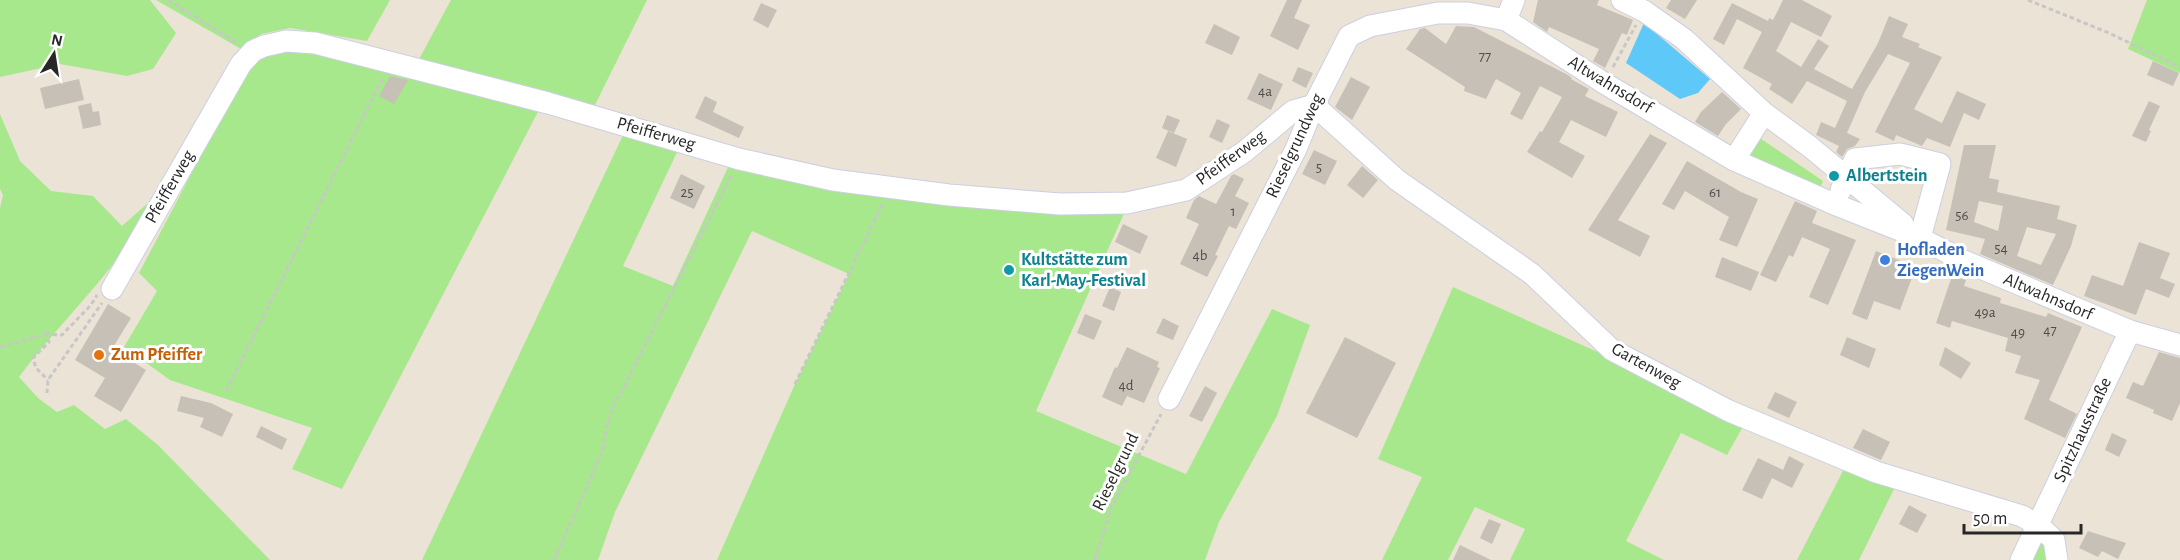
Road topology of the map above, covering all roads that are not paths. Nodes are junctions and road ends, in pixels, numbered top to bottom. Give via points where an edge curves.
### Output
1 (1514, 0) edge
2 (1622, 0) edge
3 (1506, 20) junction
4 (1314, 105) junction
5 (1764, 113) junction
6 (1734, 160) junction
7 (1847, 178) junction
8 (1834, 204) junction
9 (1920, 238) junction
10 (112, 289) road end
11 (2130, 331) junction
12 (2180, 345) edge
13 (1169, 399) road end
14 (2038, 525) junction
15 (2021, 560) edge
16 (2057, 560) edge

1 - 3 street
2 - 5 street, Altwahnsdorf via 1644,10 1684,39
3 - 4 street, Rieselgrundweg via 1468,13 1438,13 1370,26 1349,36
3 - 6 street, Altwahnsdorf
4 - 10 street, Pfeifferweg via 1293,111 1244,152 1186,190 1126,203 1060,204 833,180 739,159 391,61 315,43 286,41 253,51 241,64
4 - 13 street, Rieselgrundweg via 1296,149
4 - 14 street, Gartenweg via 1397,180 1532,274 1612,350 1730,411 1876,472 2022,516
5 - 6 street
5 - 7 street, Altwahnsdorf
6 - 8 street, Altwahnsdorf
7 - 8 street
7 - 9 street, Altwahnsdorf
7 - 9 street via 1855,159 1866,156 1900,154 1940,164
8 - 9 street, Altwahnsdorf
9 - 11 street, Altwahnsdorf via 1964,261
11 - 12 street, Altwahnsdorf
11 - 14 street, Spitzhausstraße
14 - 15 street, Spitzhausstraße
14 - 16 street via 2054,540

